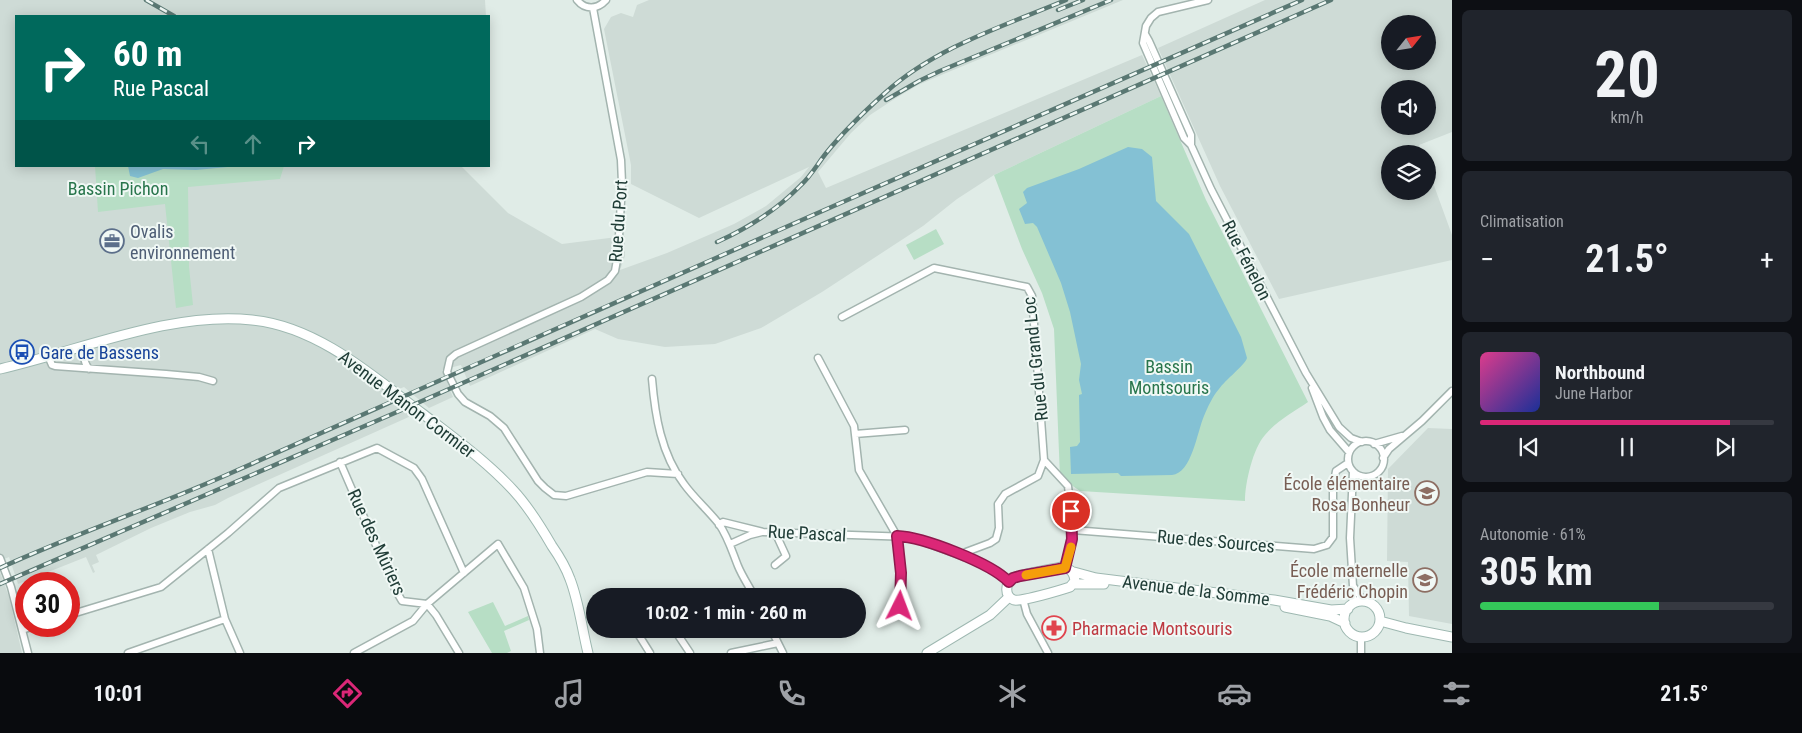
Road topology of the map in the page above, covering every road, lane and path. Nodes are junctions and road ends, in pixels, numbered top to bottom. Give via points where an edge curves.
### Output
1 (577, 0) edge
2 (606, 0) edge
3 (1208, 0) edge
4 (593, 8) junction
5 (842, 317) dead end
6 (90, 346) junction
7 (48, 358) junction
8 (818, 358) dead end
9 (90, 369) junction
10 (0, 370) edge
11 (1306, 373) junction
12 (652, 379) dead end
13 (213, 380) dead end
14 (1452, 391) edge
15 (1415, 427) junction
16 (905, 430) dead end
17 (855, 434) junction
18 (1362, 442) junction
19 (1374, 444) junction
20 (1350, 452) junction
21 (1383, 458) junction
22 (1044, 460) junction
23 (340, 462) junction
24 (1348, 463) junction
25 (1353, 472) junction
26 (678, 474) junction
27 (1362, 477) junction
28 (1352, 491) junction
29 (719, 525) junction
30 (1073, 530) junction
31 (763, 532) junction
32 (775, 532) junction
33 (897, 536) junction
34 (730, 544) junction
35 (208, 549) junction
36 (964, 557) junction
37 (0, 558) edge
38 (775, 565) dead end
39 (1065, 568) junction
40 (464, 572) junction
41 (1074, 572) junction
42 (1009, 582) junction
43 (1074, 584) junction
44 (1353, 586) junction
45 (750, 588) edge
46 (1009, 596) junction
47 (1023, 599) junction
48 (1363, 601) junction
49 (15, 603) edge
50 (427, 604) junction
51 (900, 606) dead end
52 (1350, 606) junction
53 (80, 612) edge
54 (225, 619) junction
55 (1380, 621) junction
56 (1345, 623) junction
57 (24, 637) edge
58 (1361, 637) junction
59 (1452, 637) edge
60 (640, 638) edge
61 (680, 638) edge
62 (776, 638) edge
63 (778, 643) junction
64 (588, 652) edge
65 (28, 653) edge
66 (128, 653) edge
67 (240, 653) edge
68 (354, 653) edge
69 (459, 653) edge
70 (540, 653) edge
71 (650, 653) edge
72 (690, 653) edge
73 (731, 653) edge
74 (783, 653) edge
75 (926, 653) edge
76 (1048, 653) edge
77 (1361, 653) edge

1 - 4 street via 583,6
2 - 4 street
3 - 11 street, Rue Fénelon via 1158,12 1151,18 1144,34 1191,135 1191,145 1211,189
4 - 26 street, Rue du Port via 621,160 615,271 603,284 581,297 456,354 450,359 447,372 465,402 504,428 538,481 554,495 566,496 647,472
5 - 22 street, Rue du Grand Loc via 934,268 1026,287 1032,296
6 - 7 street, Avenue Manon Cormier
6 - 9 street via 84,360
6 - 64 street, Avenue Manon Cormier via 176,324 230,319 269,323 336,350 469,449 514,491 553,546 570,579
7 - 9 street via 55,366
7 - 10 street, Avenue Manon Cormier
8 - 17 street via 854,426
9 - 13 street
11 - 18 street, Rue Fénelon via 1338,427
11 - 20 street, Rue Fénelon via 1330,430
12 - 26 street via 660,433
14 - 15 street
15 - 19 street via 1401,436
15 - 21 street
16 - 17 street
17 - 33 street via 859,470
18 - 19 street
18 - 20 street
19 - 21 street
20 - 24 street
21 - 27 street via 1378,472
22 - 30 street via 1068,486
22 - 36 street via 1038,476 1005,494 998,504 996,539 966,552
23 - 35 street via 279,488
23 - 40 street via 377,448 414,468
23 - 50 street, Rue des Mûriers via 402,601
24 - 25 street
24 - 30 street, Rue des Sources via 1336,471 1334,534 1321,548
25 - 27 street
25 - 28 street
26 - 29 street
27 - 28 street
28 - 44 street
29 - 31 street, Rue Pascal via 723,522
29 - 34 street
30 - 39 street
31 - 32 street, Rue Pascal
31 - 34 street
32 - 33 street, Rue Pascal
32 - 38 street via 786,556
33 - 36 street, Rue Pascal via 911,537
33 - 51 street
34 - 45 street
35 - 53 street via 161,587
35 - 54 street
36 - 42 street, Rue Pascal via 986,565
37 - 49 street
39 - 41 street, Avenue de la Somme
39 - 42 street via 1020,576
40 - 50 street
40 - 70 street via 498,544 524,588 537,629
41 - 43 street
41 - 52 street, Avenue de la Somme via 1096,578 1331,610
42 - 46 street via 1006,586
43 - 47 street, Avenue de la Somme
43 - 56 street, Avenue de la Somme via 1095,583 1274,605 1330,616
44 - 48 street
44 - 52 street
46 - 47 street via 1013,600
46 - 75 street via 990,615
47 - 76 street via 1027,614
48 - 52 street
48 - 55 street via 1376,607
50 - 68 street via 413,621
50 - 69 street
52 - 56 street
54 - 66 street
54 - 67 street
55 - 58 street via 1376,631
55 - 59 street
56 - 58 street via 1351,633
57 - 65 street
58 - 77 street
60 - 71 street
61 - 72 street
62 - 63 street
63 - 73 street
63 - 74 street

